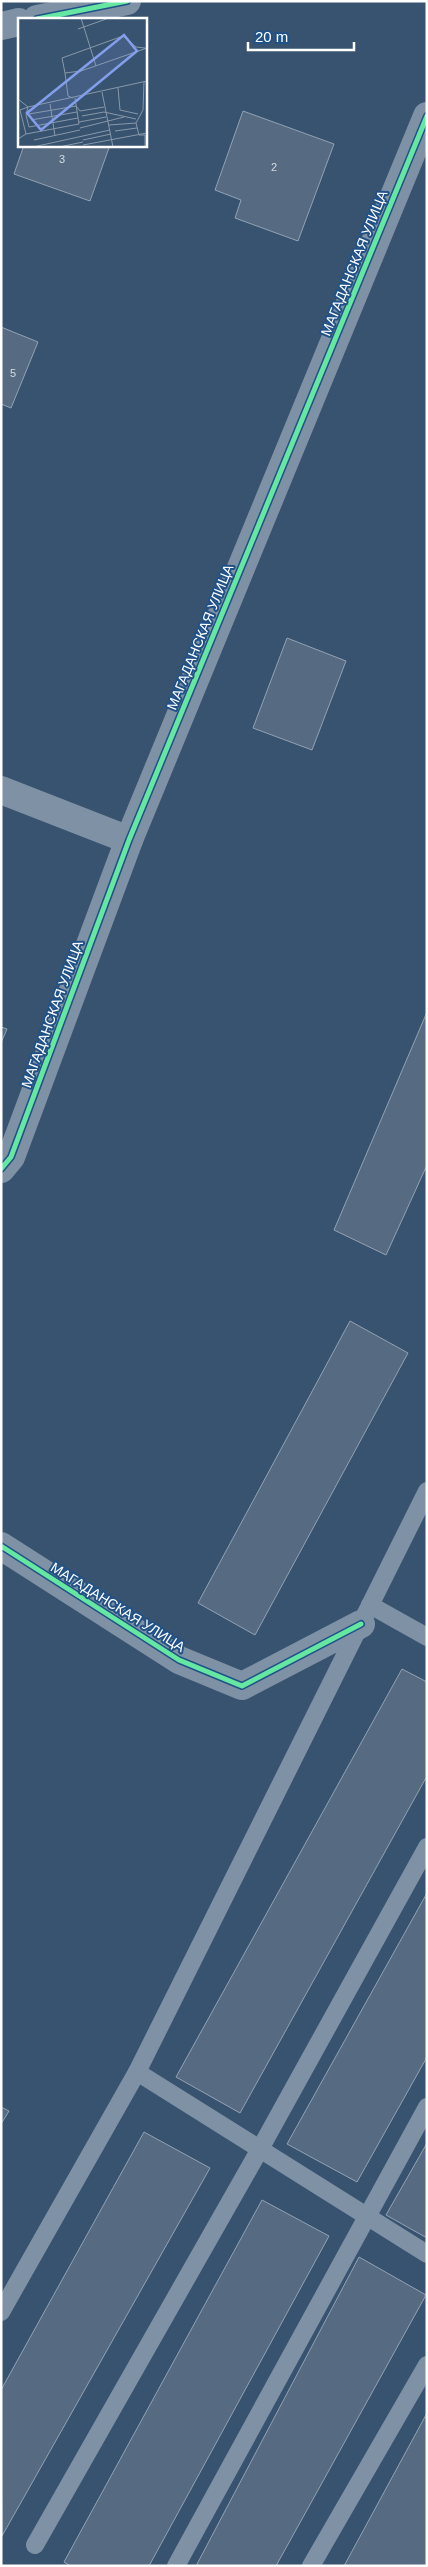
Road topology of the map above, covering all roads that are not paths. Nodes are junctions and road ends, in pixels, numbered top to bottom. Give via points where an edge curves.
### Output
1 (126, 1) edge
2 (42, 18) edge
3 (18, 22) edge
4 (1, 26) edge
5 (427, 116) edge
6 (1, 790) edge
7 (129, 840) junction
8 (1, 1169) edge
9 (427, 1490) edge
10 (1, 1546) edge
11 (365, 1614) junction
12 (427, 1637) edge
13 (427, 1846) edge
14 (137, 2072) junction
15 (427, 2108) edge
16 (260, 2149) junction
17 (367, 2216) junction
18 (427, 2254) edge
19 (1, 2312) edge
20 (427, 2365) edge
21 (35, 2545) dead end
22 (176, 2566) edge
23 (311, 2566) edge

1 - 2 street
3 - 4 street
5 - 7 street, МАГАДАНСКАЯ УЛИЦА
6 - 7 street
7 - 8 street, МАГАДАНСКАЯ УЛИЦА via 11,1157
9 - 11 lane
10 - 11 street, МАГАДАНСКАЯ УЛИЦА via 179,1660 242,1686
11 - 12 lane
11 - 14 lane
13 - 16 lane
14 - 16 lane
14 - 19 lane
15 - 17 lane
16 - 17 lane
16 - 21 lane
17 - 18 lane
17 - 22 lane
20 - 23 lane

